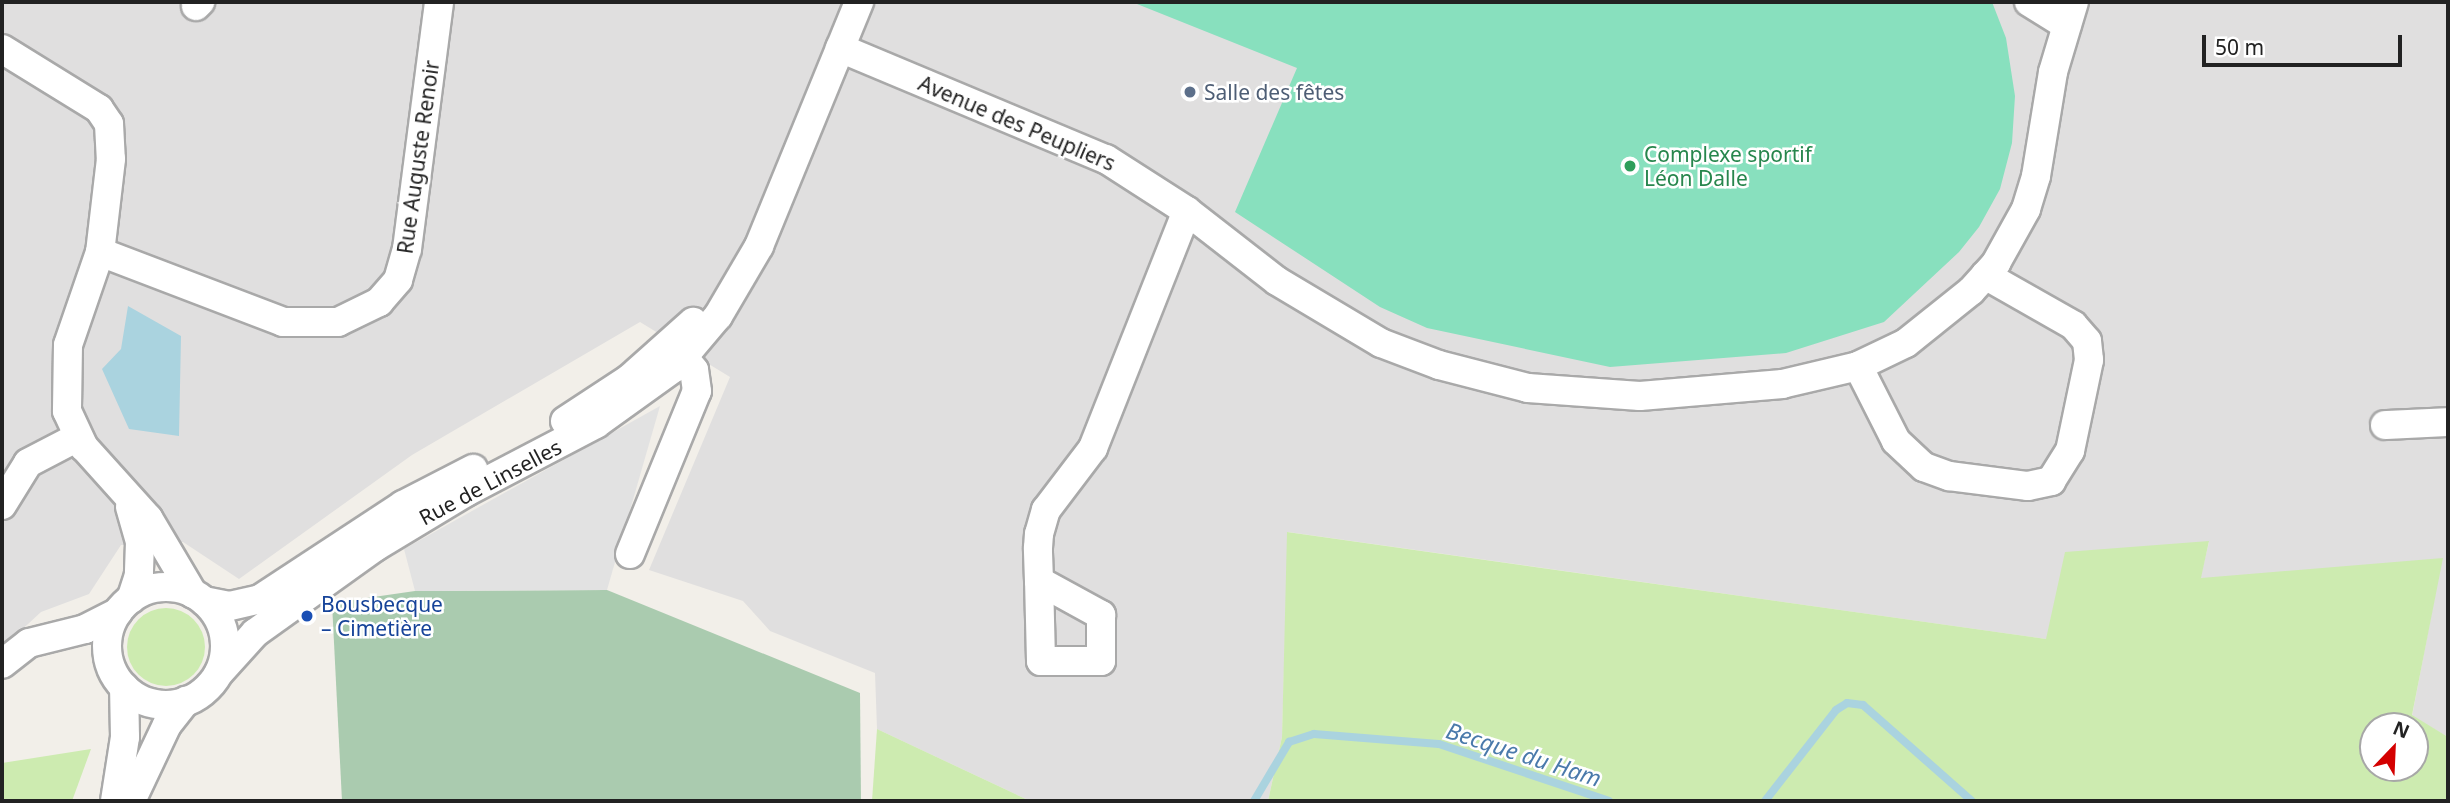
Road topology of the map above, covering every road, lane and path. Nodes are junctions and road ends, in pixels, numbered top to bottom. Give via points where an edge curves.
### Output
1 (439, 2) edge
2 (859, 2) edge
3 (2029, 2) edge
4 (2070, 13) edge
5 (840, 48) junction
6 (2, 49) edge
7 (1187, 211) junction
8 (100, 252) junction
9 (1985, 275) junction
10 (678, 350) junction
11 (1858, 366) junction
12 (2448, 422) edge
13 (2385, 425) dead end
14 (78, 436) junction
15 (121, 489) junction
16 (2, 505) edge
17 (630, 554) dead end
18 (1039, 581) dead end
19 (199, 597) junction
20 (125, 606) junction
21 (37, 640) junction
22 (2, 664) edge
23 (219, 673) junction
24 (119, 679) junction
25 (186, 701) junction
26 (116, 801) edge
27 (131, 801) edge

1 - 8 street, Rue Auguste Renoir via 407,249 398,280 379,302 338,322 283,322
2 - 5 street, Rue de Linselles
3 - 4 street
4 - 9 street, Avenue des Peupliers via 2032,193 2016,230
5 - 7 street, Avenue des Peupliers via 1090,151
5 - 10 street, Rue de Linselles via 772,218 743,274 718,316
6 - 8 street via 105,115 112,150
7 - 11 street, Avenue des Peupliers via 1277,281 1360,332 1419,359 1493,380 1551,392 1640,396 1782,384
7 - 18 street via 1093,448 1046,510 1039,534
8 - 14 street via 68,345 65,396
9 - 11 street, Avenue des Peupliers via 1906,343
9 - 11 street via 2073,325 2087,341 2089,360 2070,451 2051,481 2028,486 1949,476 1924,467 1896,441
10 - 17 street via 694,370 697,391
10 - 19 street, Rue de Linselles via 575,415 403,505 290,583 240,604
10 - 23 street, Rue de Linselles via 652,387 596,424 466,492 375,547 255,633
12 - 13 street
14 - 15 street
14 - 16 street via 28,463
15 - 19 street via 148,517
15 - 20 street via 140,542 139,575
19 - 20 street via 161,588
19 - 23 street via 220,622 225,638
20 - 21 street via 85,629
20 - 24 street via 108,637
21 - 22 street
21 - 24 street via 68,644
23 - 25 street via 208,687
24 - 25 street via 153,703
24 - 26 street via 125,737
25 - 27 street via 167,725

